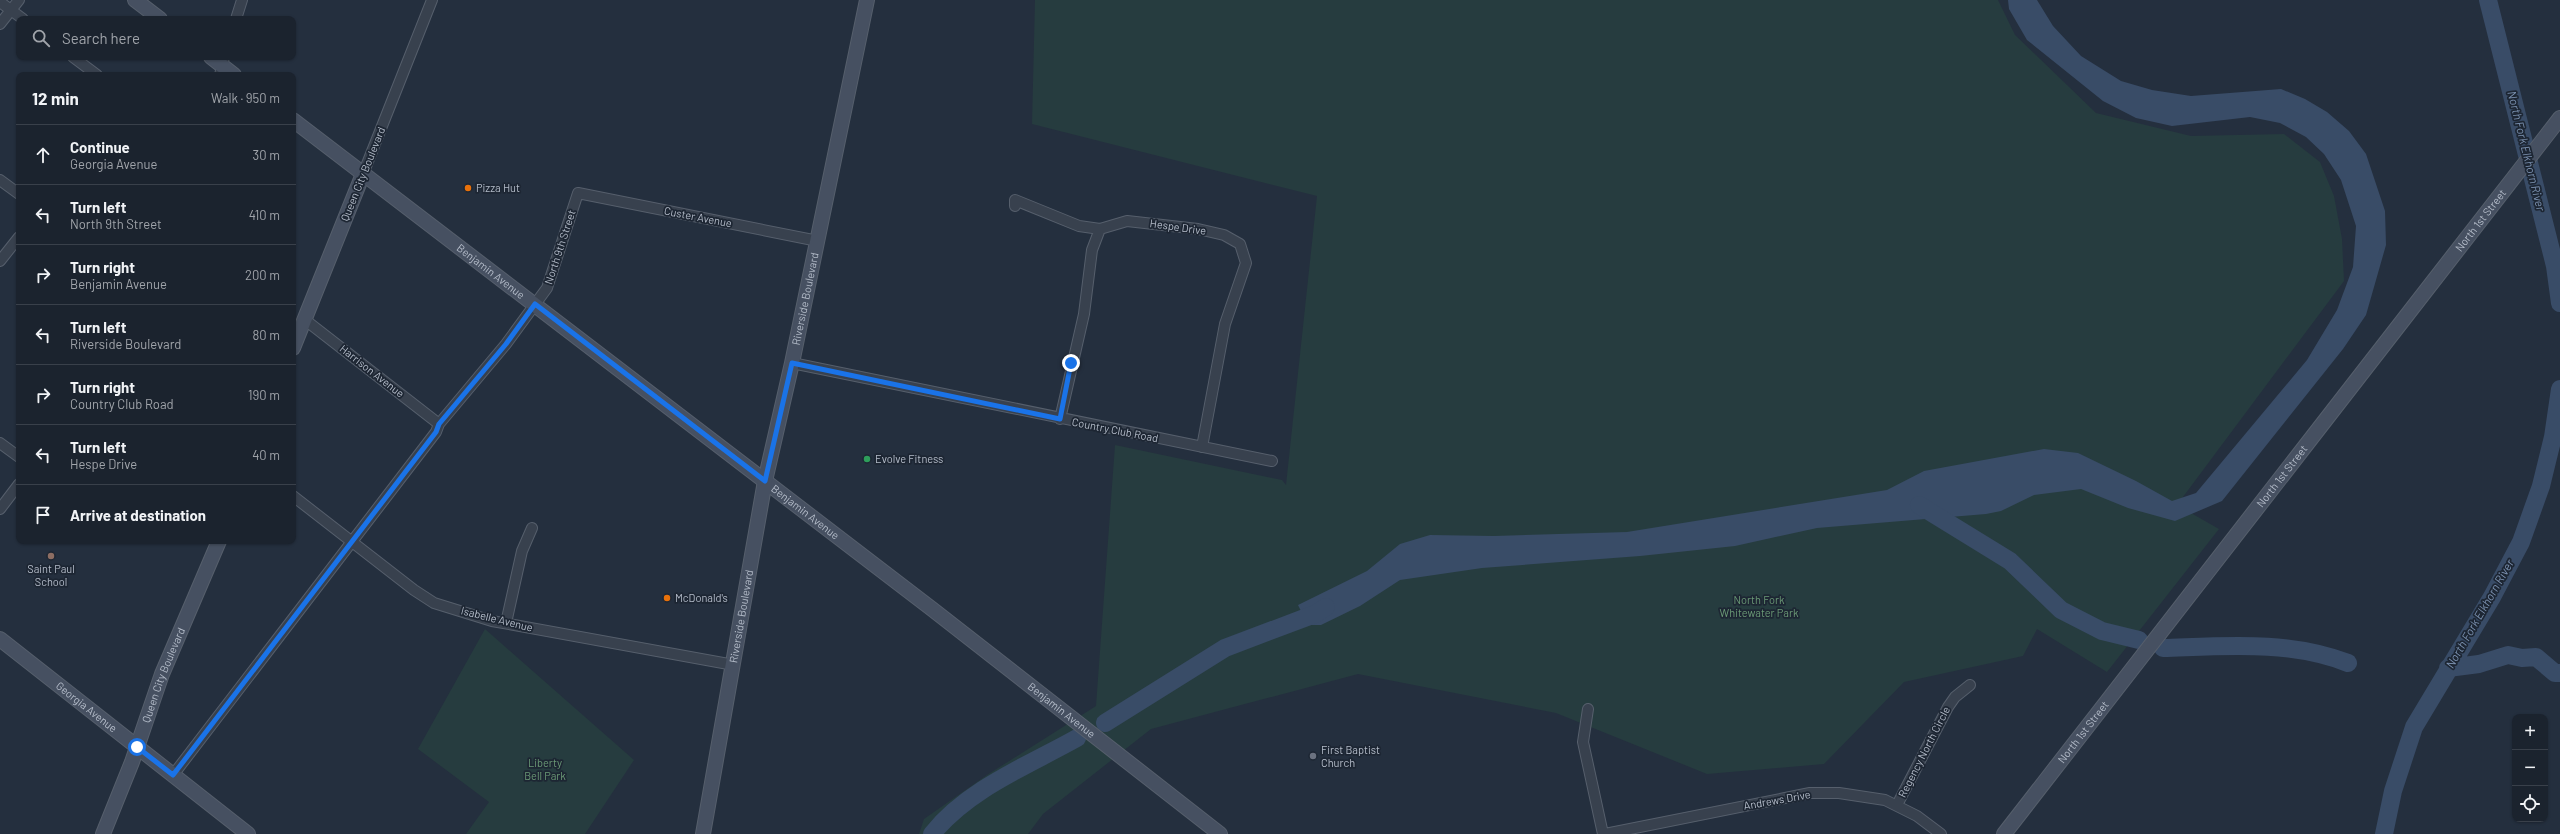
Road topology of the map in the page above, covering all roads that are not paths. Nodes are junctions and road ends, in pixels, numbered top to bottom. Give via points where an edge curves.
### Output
1 (19, 0) edge
2 (135, 0) edge
3 (242, 0) edge
4 (432, 0) edge
5 (867, 0) edge
6 (0, 2) edge
7 (11, 10) junction
8 (19, 16) edge
9 (156, 16) edge
10 (237, 16) edge
11 (0, 24) edge
12 (77, 60) edge
13 (219, 64) edge
14 (93, 72) edge
15 (230, 72) edge
16 (2560, 118) edge
17 (296, 122) edge
18 (363, 174) junction
19 (0, 180) edge
20 (16, 192) edge
21 (578, 193) joint
22 (1014, 206) dead end
23 (1100, 229) junction
24 (16, 241) edge
25 (818, 241) junction
26 (0, 261) edge
27 (535, 304) junction
28 (304, 318) junction
29 (296, 340) edge
30 (792, 363) junction
31 (1060, 419) junction
32 (439, 424) junction
33 (0, 443) edge
34 (1202, 447) junction
35 (16, 455) edge
36 (1272, 461) dead end
37 (765, 481) junction
38 (16, 488) edge
39 (296, 498) edge
40 (0, 509) edge
41 (532, 528) dead end
42 (352, 542) junction
43 (218, 544) edge
44 (506, 623) junction
45 (0, 639) edge
46 (734, 665) junction
47 (1970, 685) dead end
48 (1588, 709) dead end
49 (137, 747) junction
50 (173, 775) junction
51 (1897, 805) junction
52 (103, 834) edge
53 (248, 834) edge
54 (702, 834) edge
55 (1220, 834) edge
56 (1604, 834) edge
57 (1941, 834) edge
58 (2004, 834) edge

1 - 7 street
2 - 9 main road
3 - 10 street
4 - 18 street, Queen City Boulevard
5 - 25 main road, Riverside Boulevard
6 - 7 street
7 - 8 street
7 - 11 street
12 - 14 street
13 - 15 main road
16 - 58 main road, North 1st Street
17 - 18 main road, Benjamin Avenue
18 - 27 main road, Benjamin Avenue
18 - 28 main road, Queen City Boulevard
19 - 20 street
21 - 25 street, Custer Avenue
21 - 27 street, North 9th Street via 547,288
22 - 23 street via 1015,200 1079,226
23 - 31 street via 1092,250 1084,314
23 - 34 street, Hespe Drive via 1127,221 1198,229 1224,235 1240,244 1242,248 1246,263 1225,324
24 - 26 street
25 - 30 main road, Riverside Boulevard
27 - 32 street, North 9th Street via 506,344
27 - 37 main road, Benjamin Avenue
28 - 29 main road, Queen City Boulevard
28 - 32 street, Harrison Avenue
30 - 31 street, Country Club Road
30 - 37 main road, Riverside Boulevard
31 - 34 street, Country Club Road
32 - 42 street, North 9th Street via 436,432
33 - 35 street
34 - 36 street, Country Club Road
37 - 46 main road, Riverside Boulevard
37 - 55 main road, Benjamin Avenue
38 - 40 street
39 - 42 street, Isabelle Avenue
41 - 44 street via 522,551
42 - 44 street, Isabelle Avenue via 434,603
42 - 50 street, North 9th Street
43 - 49 main road, Queen City Boulevard via 162,674
44 - 46 street, Isabelle Avenue
45 - 49 main road, Georgia Avenue
46 - 54 main road, Riverside Boulevard
47 - 51 street, Regency North Circle via 1955,696 1948,707
48 - 56 street via 1583,742
49 - 50 main road, Georgia Avenue
49 - 52 main road, Queen City Boulevard
50 - 53 main road, Georgia Avenue
51 - 56 street, Andrews Drive via 1885,800 1810,793
51 - 57 street, Andrews Drive

